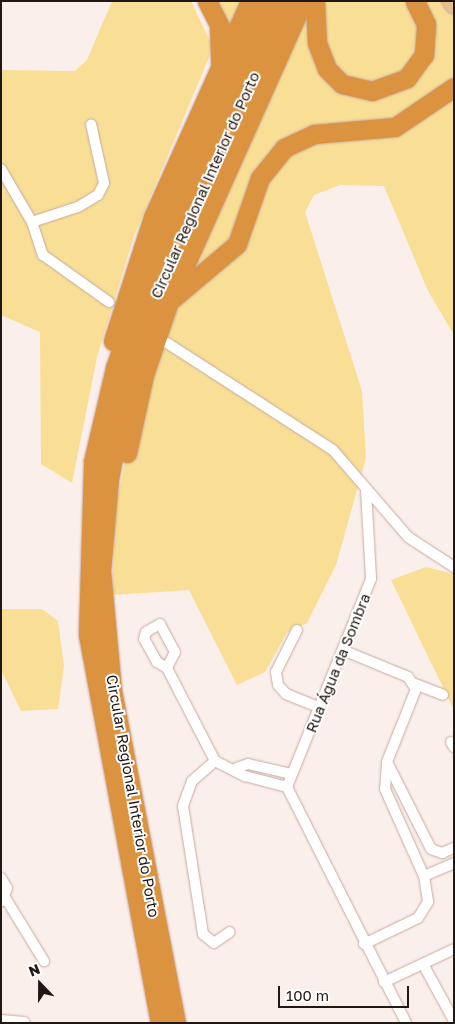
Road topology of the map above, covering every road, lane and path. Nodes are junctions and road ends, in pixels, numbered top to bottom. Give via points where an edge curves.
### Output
1 (206, 1) edge
2 (250, 1) edge
3 (269, 1) edge
4 (286, 1) edge
5 (303, 1) edge
6 (315, 1) edge
7 (415, 1) edge
8 (450, 1) edge
9 (454, 6) edge
10 (217, 78) junction
11 (454, 86) edge
12 (91, 124) dead end
13 (1, 169) edge
14 (32, 222) junction
15 (169, 301) junction
16 (109, 302) dead end
17 (168, 343) dead end
18 (93, 462) junction
19 (366, 491) junction
20 (105, 527) junction
21 (454, 567) edge
22 (297, 630) dead end
23 (345, 651) junction
24 (167, 668) dead end
25 (415, 684) junction
26 (443, 695) dead end
27 (320, 708) junction
28 (215, 761) junction
29 (387, 762) junction
30 (237, 768) junction
31 (291, 774) junction
32 (288, 787) junction
33 (454, 848) edge
34 (454, 863) edge
35 (424, 876) junction
36 (1, 878) edge
37 (4, 900) edge
38 (230, 932) dead end
39 (364, 944) junction
40 (454, 949) edge
41 (44, 961) dead end
42 (423, 964) junction
43 (384, 982) junction
44 (452, 1019) dead end
45 (1, 1021) edge
46 (24, 1023) edge
47 (160, 1023) edge
48 (176, 1023) edge
49 (406, 1023) edge

1 - 10 highway via 220,32
2 - 10 highway
3 - 18 highway, Circular Regional Interior do Porto via 149,268 115,368
4 - 20 highway, Circular Regional Interior do Porto via 163,274 130,374 109,479
5 - 15 highway
6 - 7 highway via 317,43 327,69 342,84 372,91 407,78 424,55 426,24
8 - 9 main road
10 - 18 highway via 134,266 91,440
11 - 15 highway via 395,127 314,134 284,148 260,178 237,244
12 - 14 street via 104,183 98,194 78,207
13 - 14 street
14 - 16 street via 43,255
15 - 20 highway via 144,376 114,514
17 - 19 street via 333,450
18 - 47 highway, Circular Regional Interior do Porto via 88,634
19 - 21 street via 408,537
19 - 23 street, Rua Água da Sombra via 371,580
20 - 48 highway, Circular Regional Interior do Porto via 101,571 112,691
22 - 27 street via 276,672 278,685 286,694
23 - 25 street
23 - 27 street, Rua Água da Sombra
24 - 28 street
25 - 26 street
25 - 29 street
27 - 31 street, Rua Água da Sombra
28 - 30 street
28 - 38 street via 192,781 183,806 203,934 214,943
29 - 33 street via 431,849 436,854
29 - 35 street via 385,789 390,808
30 - 31 street via 248,764
30 - 32 street via 244,776
31 - 32 street, Rua Água da Sombra
32 - 39 street
34 - 35 street
35 - 39 street via 428,902 418,918
36 - 37 street
37 - 41 street
39 - 43 street
40 - 42 street
42 - 43 street
42 - 44 street
43 - 49 street
45 - 46 street

